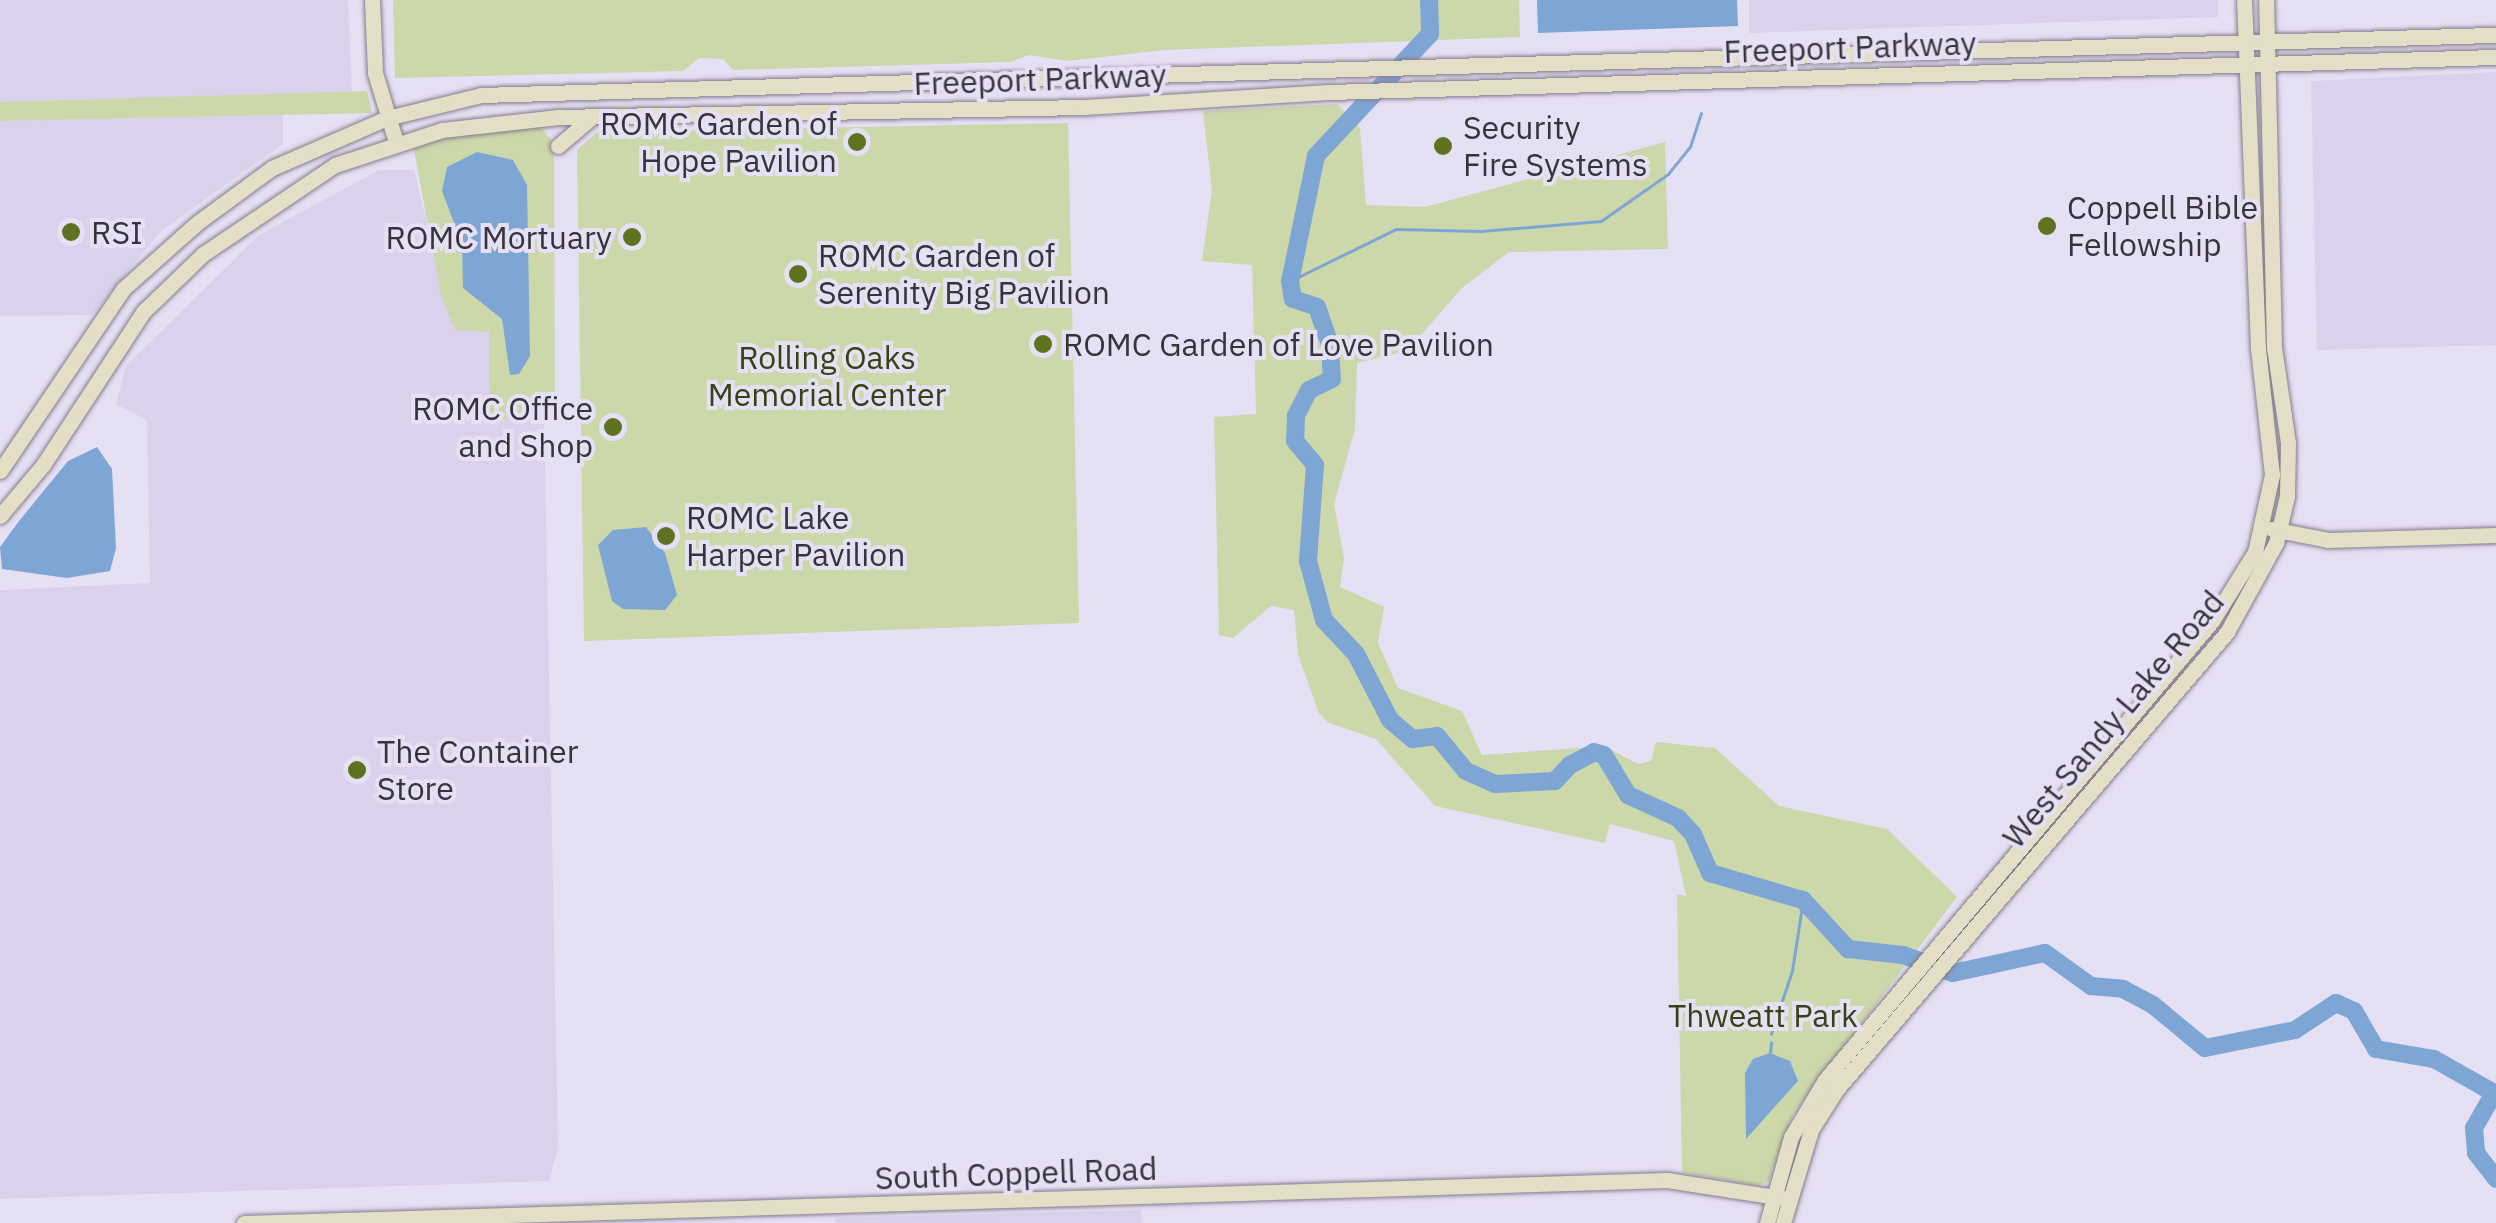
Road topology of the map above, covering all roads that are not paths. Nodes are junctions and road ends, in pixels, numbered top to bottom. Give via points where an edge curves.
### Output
1 (372, 0) edge
2 (2244, 0) edge
3 (2266, 0) edge
4 (2496, 35) edge
5 (2473, 36) junction
6 (2245, 38) junction
7 (2266, 38) junction
8 (2079, 44) junction
9 (1935, 48) junction
10 (1786, 53) junction
11 (2496, 57) edge
12 (2474, 58) junction
13 (2266, 60) junction
14 (2246, 61) junction
15 (2079, 67) junction
16 (1189, 72) junction
17 (1936, 72) junction
18 (1080, 75) junction
19 (1786, 77) junction
20 (707, 89) junction
21 (1188, 101) junction
22 (1084, 107) junction
23 (710, 116) junction
24 (592, 117) junction
25 (387, 118) junction
26 (396, 142) junction
27 (558, 146) dead end
28 (0, 471) edge
29 (0, 516) edge
30 (2271, 529) junction
31 (2496, 535) edge
32 (1897, 1005) junction
33 (1771, 1197) junction
34 (1788, 1200) junction
35 (244, 1223) edge
36 (1767, 1223) edge
37 (1783, 1223) edge

1 - 25 main road via 375,72
2 - 6 main road, West Sandy Lake Road
3 - 7 main road, West Sandy Lake Road
4 - 5 main road
5 - 7 main road
5 - 12 main road
6 - 7 main road, Freeport Parkway
6 - 8 main road, Freeport Parkway
6 - 14 main road, West Sandy Lake Road
7 - 13 main road, West Sandy Lake Road
8 - 9 main road, Freeport Parkway
8 - 15 main road
9 - 10 main road, Freeport Parkway
9 - 17 main road
10 - 16 main road, Freeport Parkway
10 - 19 main road
11 - 12 main road
12 - 13 main road
13 - 14 main road, Freeport Parkway
13 - 30 main road, West Sandy Lake Road via 2274,347 2288,443
14 - 15 main road, Freeport Parkway
14 - 30 main road, West Sandy Lake Road
15 - 17 main road, Freeport Parkway
16 - 18 main road, Freeport Parkway
16 - 21 main road
17 - 19 main road, Freeport Parkway
18 - 20 main road, Freeport Parkway
18 - 22 main road
19 - 21 main road, Freeport Parkway
20 - 23 main road
20 - 25 main road, Freeport Parkway via 518,90
21 - 22 main road, Freeport Parkway
22 - 23 main road, Freeport Parkway
23 - 24 main road, Freeport Parkway
24 - 26 main road, Freeport Parkway via 490,123
24 - 27 main road
25 - 26 main road
25 - 28 main road, Freeport Parkway via 272,168 124,289
26 - 29 main road, Freeport Parkway via 336,165 203,254 143,312 42,465
30 - 31 main road via 2328,540
30 - 32 main road, West Sandy Lake Road via 2212,621 1944,936
30 - 32 main road, West Sandy Lake Road via 2263,574 2227,632 1961,942
32 - 33 main road, West Sandy Lake Road via 1803,1113
32 - 34 main road, West Sandy Lake Road via 1811,1130
33 - 34 main road, South Coppell Road
33 - 35 main road, South Coppell Road via 1667,1180
33 - 36 main road, West Sandy Lake Road
34 - 37 main road, West Sandy Lake Road

